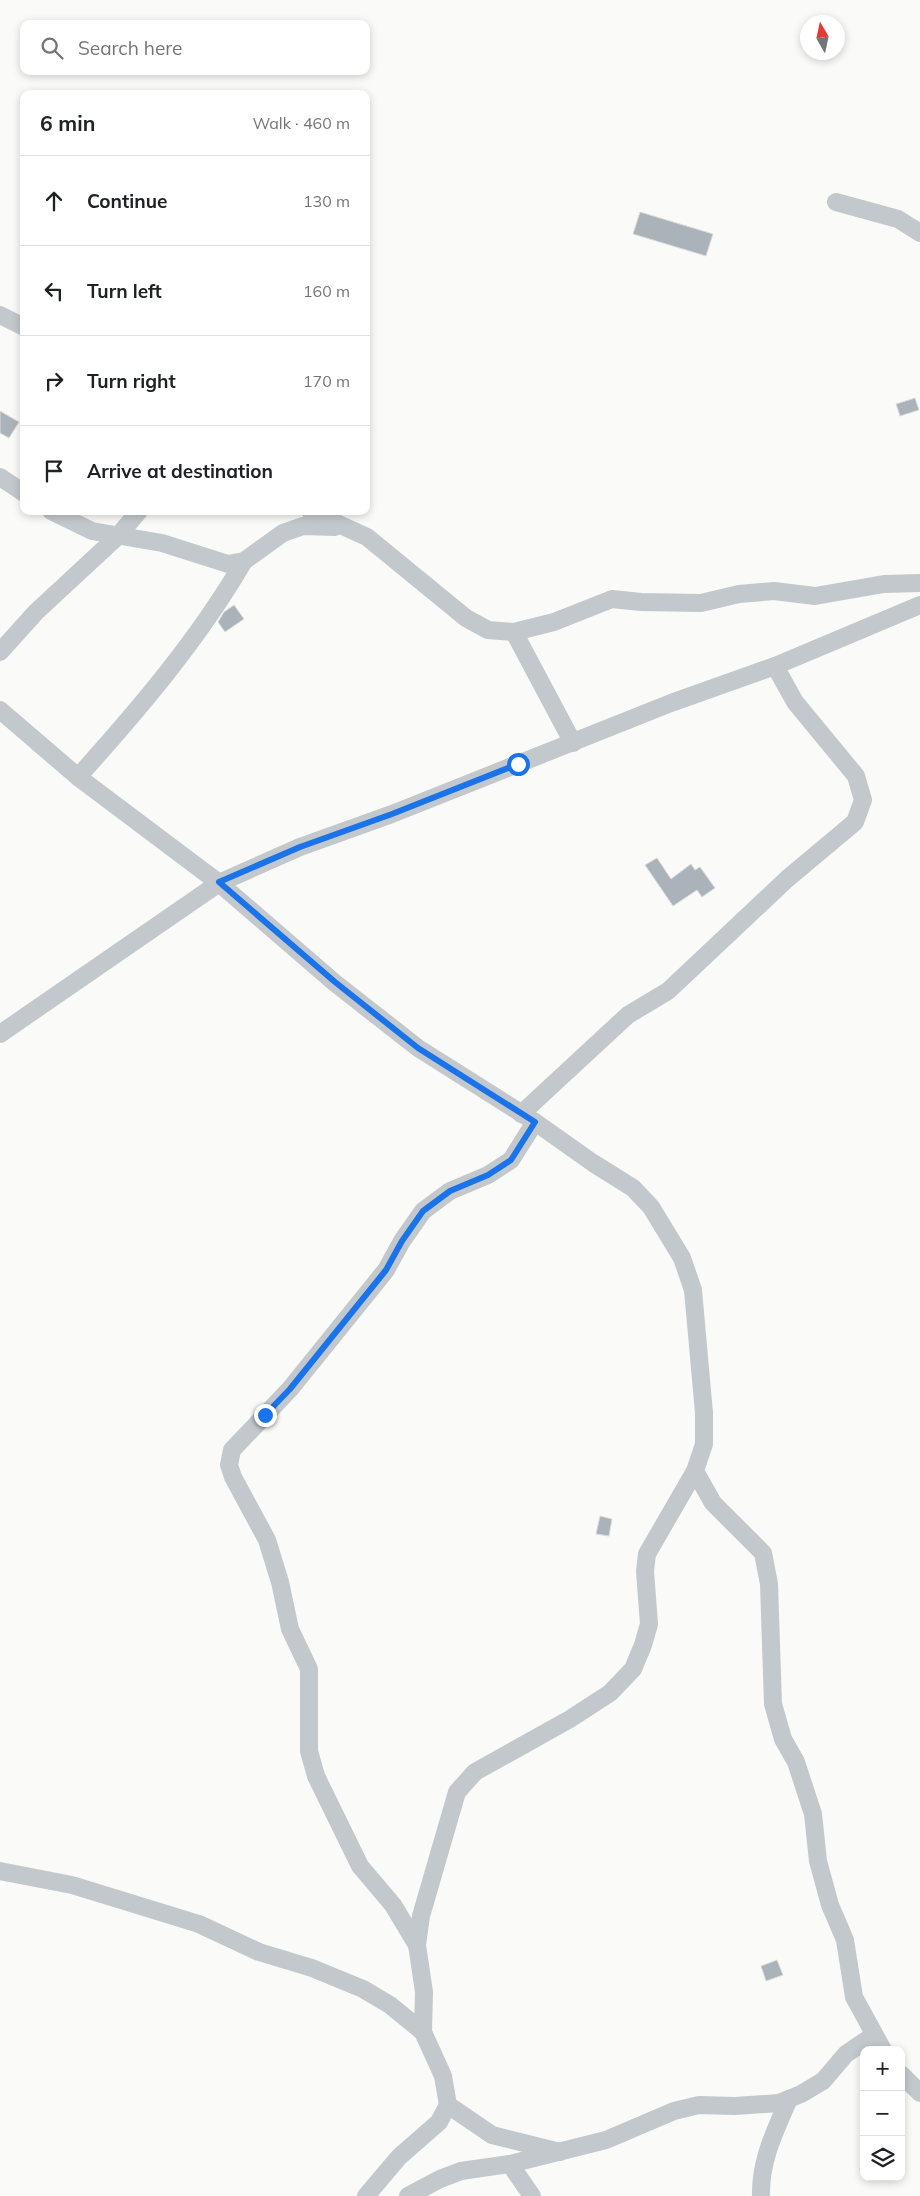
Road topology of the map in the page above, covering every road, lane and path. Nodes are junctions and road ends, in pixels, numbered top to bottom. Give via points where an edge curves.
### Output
1 (836, 202) dead end
2 (920, 233) edge
3 (0, 315) edge
4 (20, 326) edge
5 (0, 477) edge
6 (20, 490) edge
7 (59, 515) edge
8 (136, 515) edge
9 (319, 515) edge
10 (345, 527) junction
11 (118, 536) junction
12 (244, 561) junction
13 (920, 583) edge
14 (920, 605) edge
15 (514, 632) junction
16 (0, 652) edge
17 (775, 666) junction
18 (0, 710) edge
19 (573, 743) junction
20 (78, 777) junction
21 (219, 882) junction
22 (0, 1034) edge
23 (528, 1118) junction
24 (695, 1471) junction
25 (0, 1871) edge
26 (416, 1944) junction
27 (423, 2032) junction
28 (879, 2042) edge
29 (905, 2078) edge
30 (920, 2093) edge
31 (789, 2099) junction
32 (448, 2105) junction
33 (560, 2152) junction
34 (510, 2164) junction
35 (366, 2196) edge
36 (408, 2196) edge
37 (532, 2196) edge
38 (760, 2196) edge

1 - 2 street via 898,219
3 - 4 street
5 - 6 street
7 - 11 street via 92,531
8 - 11 street
9 - 10 street
10 - 12 street via 303,526 283,533
10 - 15 street via 367,537 466,618 488,630
11 - 12 street via 162,543 228,564
11 - 16 street via 36,612
12 - 20 street via 222,599 186,647 132,717
13 - 15 street via 884,584 815,596 774,591 739,594 701,603 612,599 554,622
14 - 17 street
15 - 19 street
17 - 19 street
17 - 23 street via 795,702 856,776 863,800 855,822 787,879 668,991 628,1015
18 - 20 street
19 - 21 street via 300,847
20 - 21 street
21 - 22 street
21 - 23 street via 328,977 418,1048
23 - 24 street via 633,1188 651,1208 682,1258 693,1290 704,1413 704,1444
23 - 26 street via 511,1160 488,1175 450,1191 423,1211 386,1270 290,1389 232,1450 229,1465 267,1540 290,1629 309,1669 309,1751 316,1776 360,1866 393,1905
24 - 26 street via 647,1554 644,1571 650,1624 633,1669 610,1692 570,1719 476,1772 457,1792
24 - 28 street via 713,1504 763,1554 769,1584 773,1704 783,1739 796,1762 813,1814 818,1861 830,1905 845,1940 854,1997
25 - 27 street via 72,1886 199,1924 259,1952 312,1968 363,1989 390,2005
26 - 27 street via 424,1992
27 - 32 street via 442,2076
28 - 31 street via 846,2054 823,2081
29 - 30 street
31 - 33 street via 778,2103 735,2106 699,2105 674,2111 606,2140
31 - 38 street via 770,2144
32 - 33 street via 492,2135
32 - 35 street via 439,2122 399,2157
33 - 34 street
34 - 36 street via 461,2171
34 - 37 street

